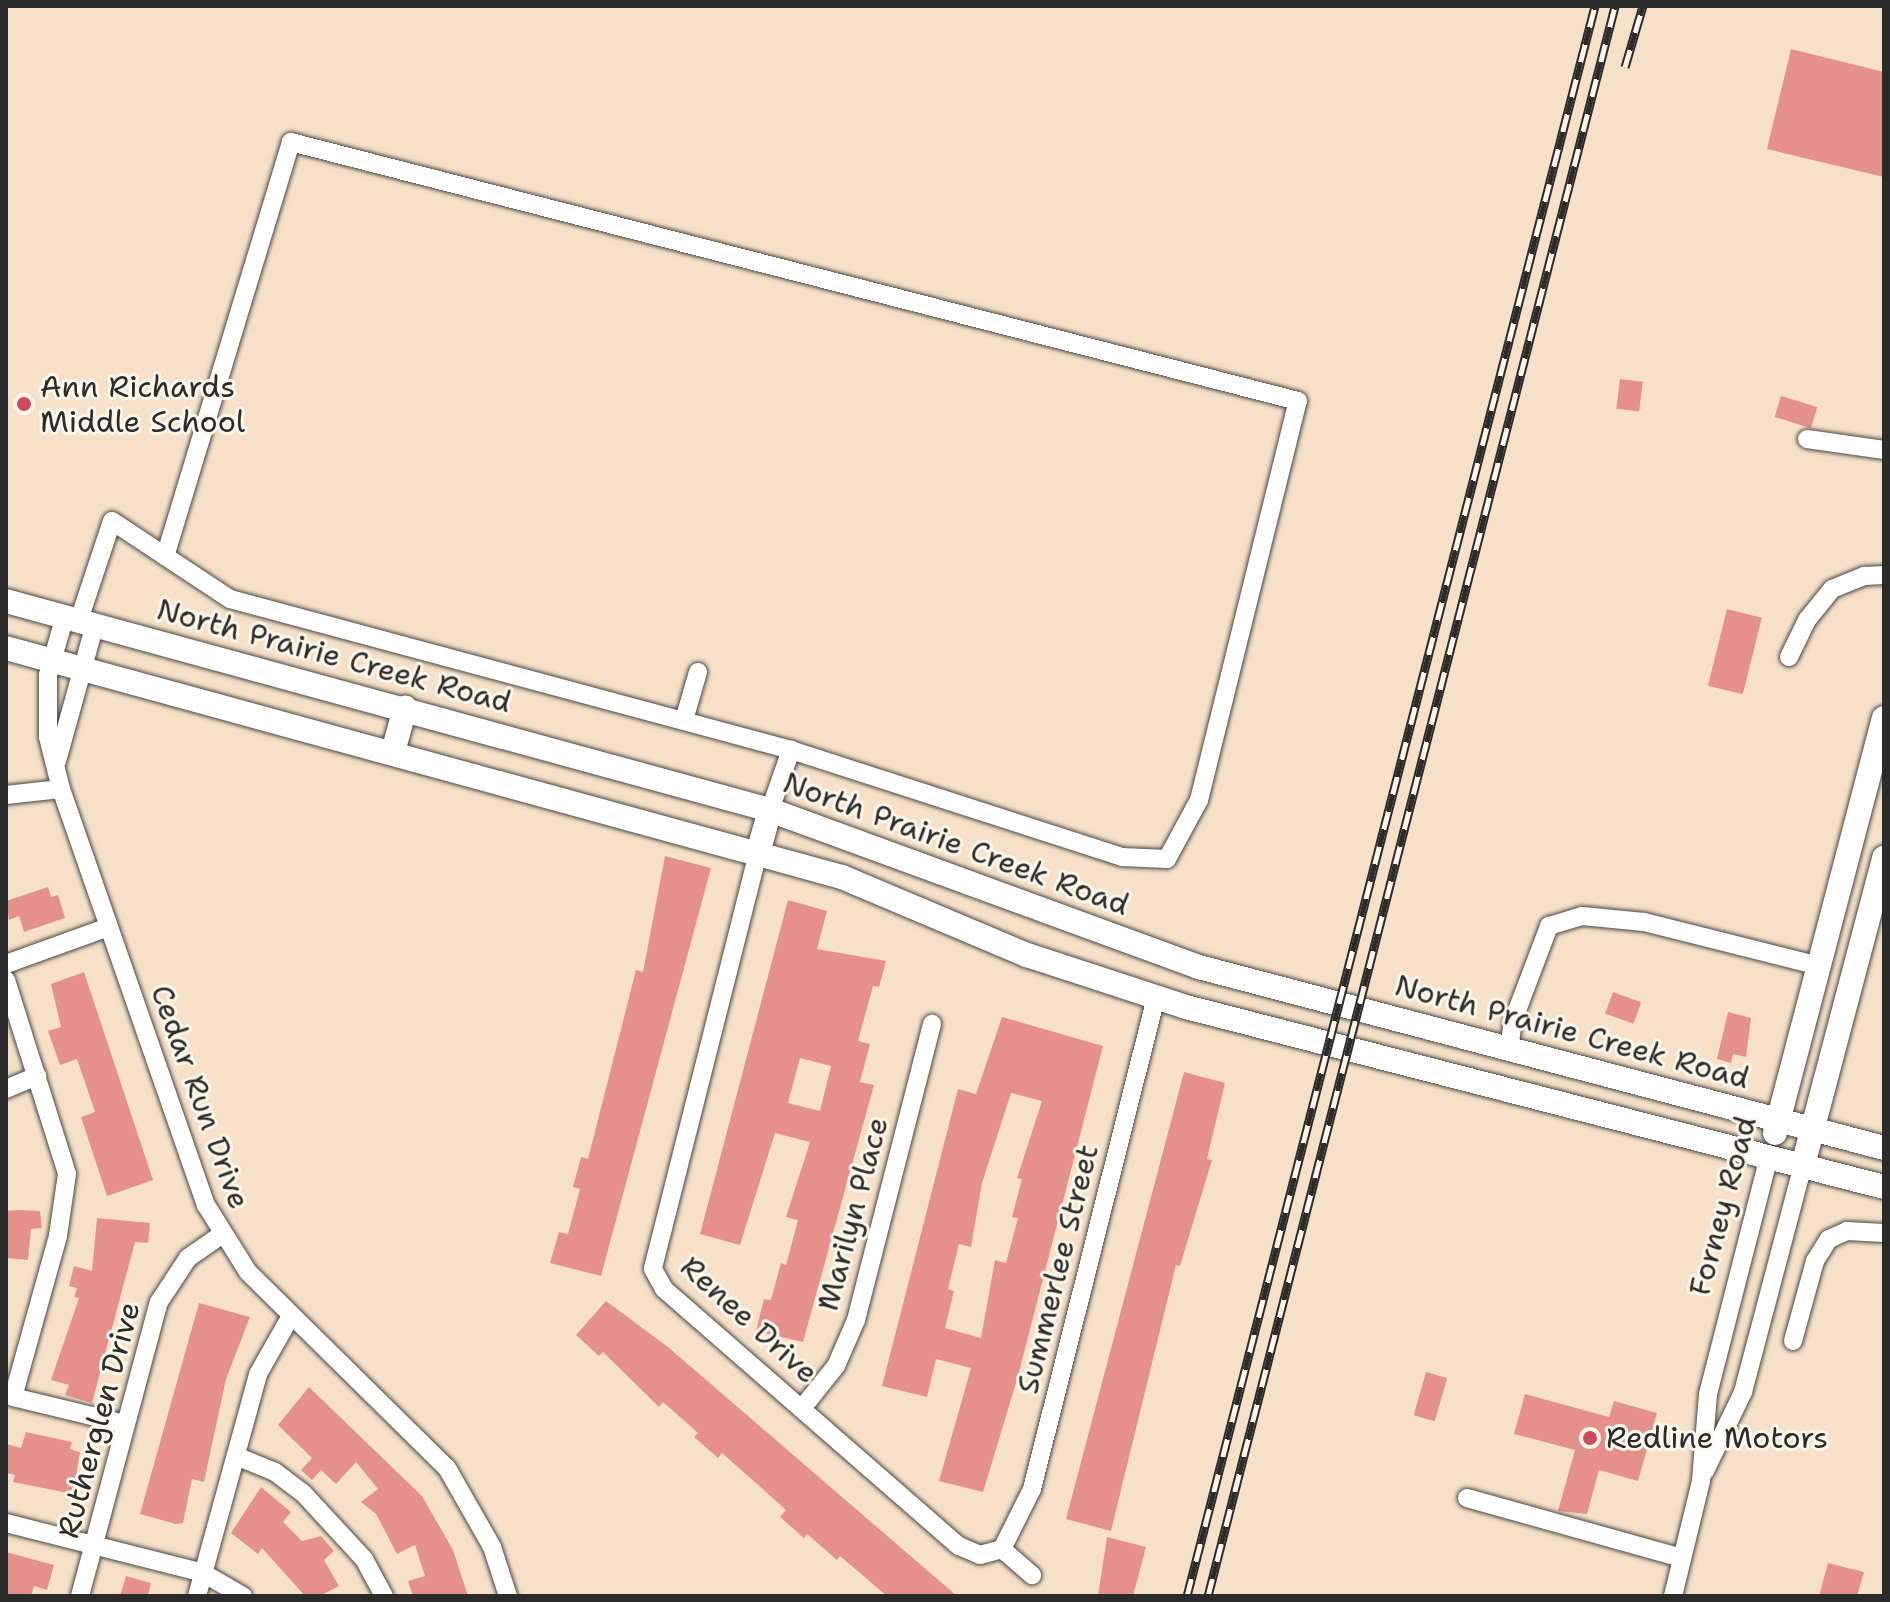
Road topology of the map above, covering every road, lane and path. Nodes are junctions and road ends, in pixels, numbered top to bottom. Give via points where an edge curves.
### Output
1 (1807, 439) dead end
2 (1884, 450) edge
3 (165, 556) junction
4 (1884, 575) edge
5 (6, 601) edge
6 (80, 620) junction
7 (6, 648) edge
8 (1789, 657) dead end
9 (52, 660) junction
10 (81, 667) junction
11 (698, 672) dead end
12 (405, 708) junction
13 (1884, 718) edge
14 (684, 720) junction
15 (791, 750) junction
16 (393, 752) junction
17 (57, 761) junction
18 (61, 789) junction
19 (6, 795) edge
20 (770, 810) junction
21 (758, 853) junction
22 (1884, 858) edge
23 (109, 927) junction
24 (6, 964) edge
25 (1819, 966) junction
26 (6, 980) edge
27 (1156, 997) junction
28 (932, 1024) dead end
29 (1509, 1049) junction
30 (37, 1076) junction
31 (1500, 1087) junction
32 (6, 1089) edge
33 (1779, 1120) junction
34 (1813, 1130) junction
35 (1884, 1148) edge
36 (1785, 1160) junction
37 (1884, 1187) edge
38 (1884, 1233) edge
39 (221, 1235) junction
40 (291, 1316) junction
41 (1793, 1341) dead end
42 (9, 1396) edge
43 (803, 1407) junction
44 (125, 1424) junction
45 (236, 1456) junction
46 (1701, 1481) junction
47 (1467, 1498) dead end
48 (6, 1523) edge
49 (94, 1546) junction
50 (1002, 1549) junction
51 (1682, 1558) junction
52 (203, 1573) junction
53 (1032, 1575) dead end
54 (80, 1596) edge
55 (197, 1596) edge
56 (243, 1596) edge
57 (384, 1596) edge
58 (508, 1596) edge
59 (1673, 1596) edge

1 - 2 street
3 - 6 street via 112,521
3 - 14 street via 230,599
3 - 15 street via 291,142 1298,401 1199,800 1167,859 1122,857
4 - 8 street via 1864,576 1832,589 1807,620
5 - 6 main road, North Prairie Creek Road
6 - 9 street, Cedar Run Drive
6 - 10 street
6 - 12 main road, North Prairie Creek Road
7 - 9 main road
9 - 10 main road
9 - 17 street, Cedar Run Drive via 48,737
10 - 16 main road
10 - 17 street
11 - 14 street
12 - 16 main road
12 - 20 main road, North Prairie Creek Road
13 - 25 main road, Forney Road
14 - 15 street
15 - 20 street
16 - 21 main road
17 - 18 street, Cedar Run Drive
18 - 19 street
18 - 23 street, Cedar Run Drive
20 - 21 main road
20 - 29 main road, North Prairie Creek Road via 1199,967
21 - 27 main road via 842,877 1027,955
21 - 43 street, Renee Drive via 653,1269 664,1289
22 - 34 main road, Forney Road
23 - 24 street
23 - 39 street, Cedar Run Drive
25 - 29 street via 1644,922 1582,916 1549,926 1513,1021
25 - 33 main road, Forney Road
26 - 30 street
27 - 31 main road
27 - 50 street, Summerlee Street via 1032,1489
28 - 43 street, Marilyn Place via 856,1320 836,1366
29 - 31 main road
29 - 33 main road, North Prairie Creek Road
30 - 32 street
30 - 42 street via 63,1155 66,1197
31 - 36 main road
33 - 34 main road, North Prairie Creek Road
33 - 36 main road, Forney Road
34 - 35 main road, North Prairie Creek Road
34 - 36 main road, Forney Road
36 - 37 main road
36 - 46 street, Forney Road via 1708,1394
36 - 46 street, Forney Road via 1743,1392
38 - 41 street via 1847,1231 1829,1239 1815,1261
39 - 40 street, Cedar Run Drive
39 - 44 street, Rutherglen Drive via 188,1258 159,1302
40 - 45 street via 258,1374
40 - 58 street, Cedar Run Drive via 447,1468 492,1547
42 - 44 street
43 - 50 street, Renee Drive via 959,1546 980,1555
44 - 49 street, Rutherglen Drive
45 - 52 street
45 - 57 street via 275,1472 303,1493 364,1559
46 - 51 street, Forney Road
47 - 51 street
48 - 49 street
49 - 52 street
49 - 54 street, Rutherglen Drive
50 - 53 street
51 - 59 street, Forney Road
52 - 55 street
52 - 56 street

